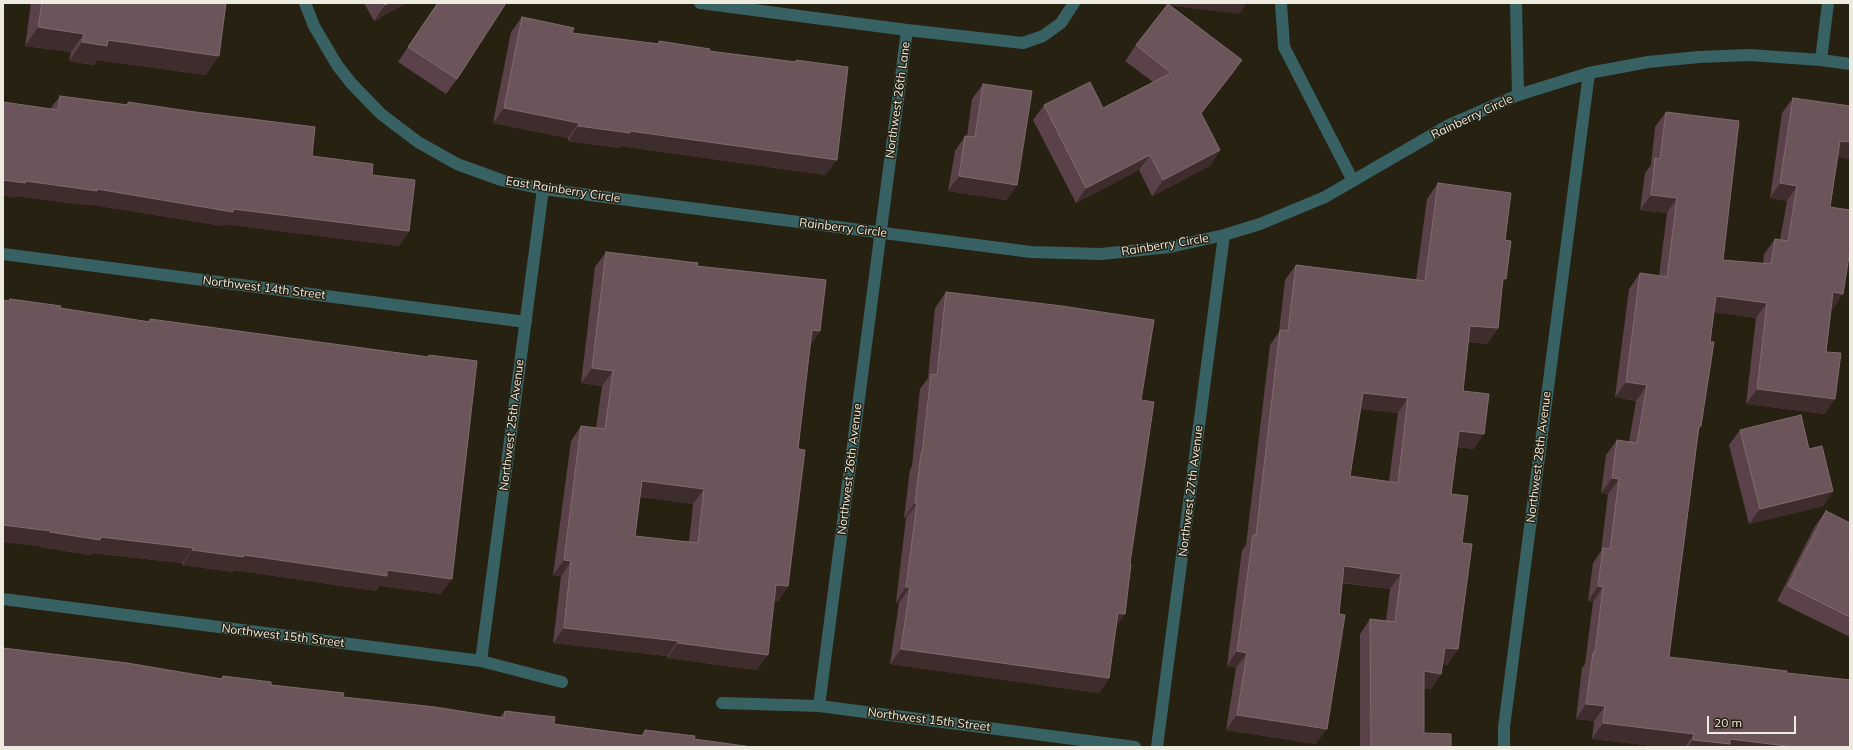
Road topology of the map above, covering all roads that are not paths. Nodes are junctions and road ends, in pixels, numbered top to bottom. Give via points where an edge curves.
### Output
1 (304, 3) edge
2 (700, 3) edge
3 (1074, 3) edge
4 (1281, 3) edge
5 (1516, 3) edge
6 (1828, 3) edge
7 (907, 30) junction
8 (1820, 60) junction
9 (1850, 64) edge
10 (1589, 73) junction
11 (1518, 95) junction
12 (1353, 181) junction
13 (543, 189) junction
14 (731, 213) joint
15 (881, 233) junction
16 (1224, 235) junction
17 (3, 254) edge
18 (526, 322) junction
19 (3, 599) edge
20 (481, 661) junction
21 (562, 682) dead end
22 (722, 703) dead end
23 (819, 706) junction
24 (1135, 747) edge
25 (1157, 747) edge
26 (1504, 747) edge

1 - 13 street, East Rainberry Circle via 337,65 382,114 418,142 457,164 500,180
2 - 7 street
3 - 7 street, Northwest 26th Lane via 1061,23 1043,36 1023,43
4 - 12 street via 1284,47
5 - 11 street
6 - 8 street
7 - 15 street, Northwest 26th Lane
8 - 9 street, Rainberry Circle
8 - 10 street, Rainberry Circle via 1749,55 1698,57 1648,62
10 - 11 street, Rainberry Circle
10 - 26 street, Northwest 28th Avenue via 1504,726
11 - 12 street, Rainberry Circle via 1449,125
12 - 16 street, Rainberry Circle via 1325,197 1260,224
13 - 14 street, East Rainberry Circle
13 - 18 street, Northwest 25th Avenue
14 - 15 street, Rainberry Circle
15 - 16 street, Rainberry Circle via 1031,252 1101,254 1170,247
15 - 23 street, Northwest 26th Avenue
16 - 25 street, Northwest 27th Avenue
17 - 18 street, Northwest 14th Street
18 - 20 street, Northwest 25th Avenue
19 - 20 street, Northwest 15th Street
20 - 21 street, Northwest 15th Street
22 - 23 street, Northwest 15th Street
23 - 24 street, Northwest 15th Street

